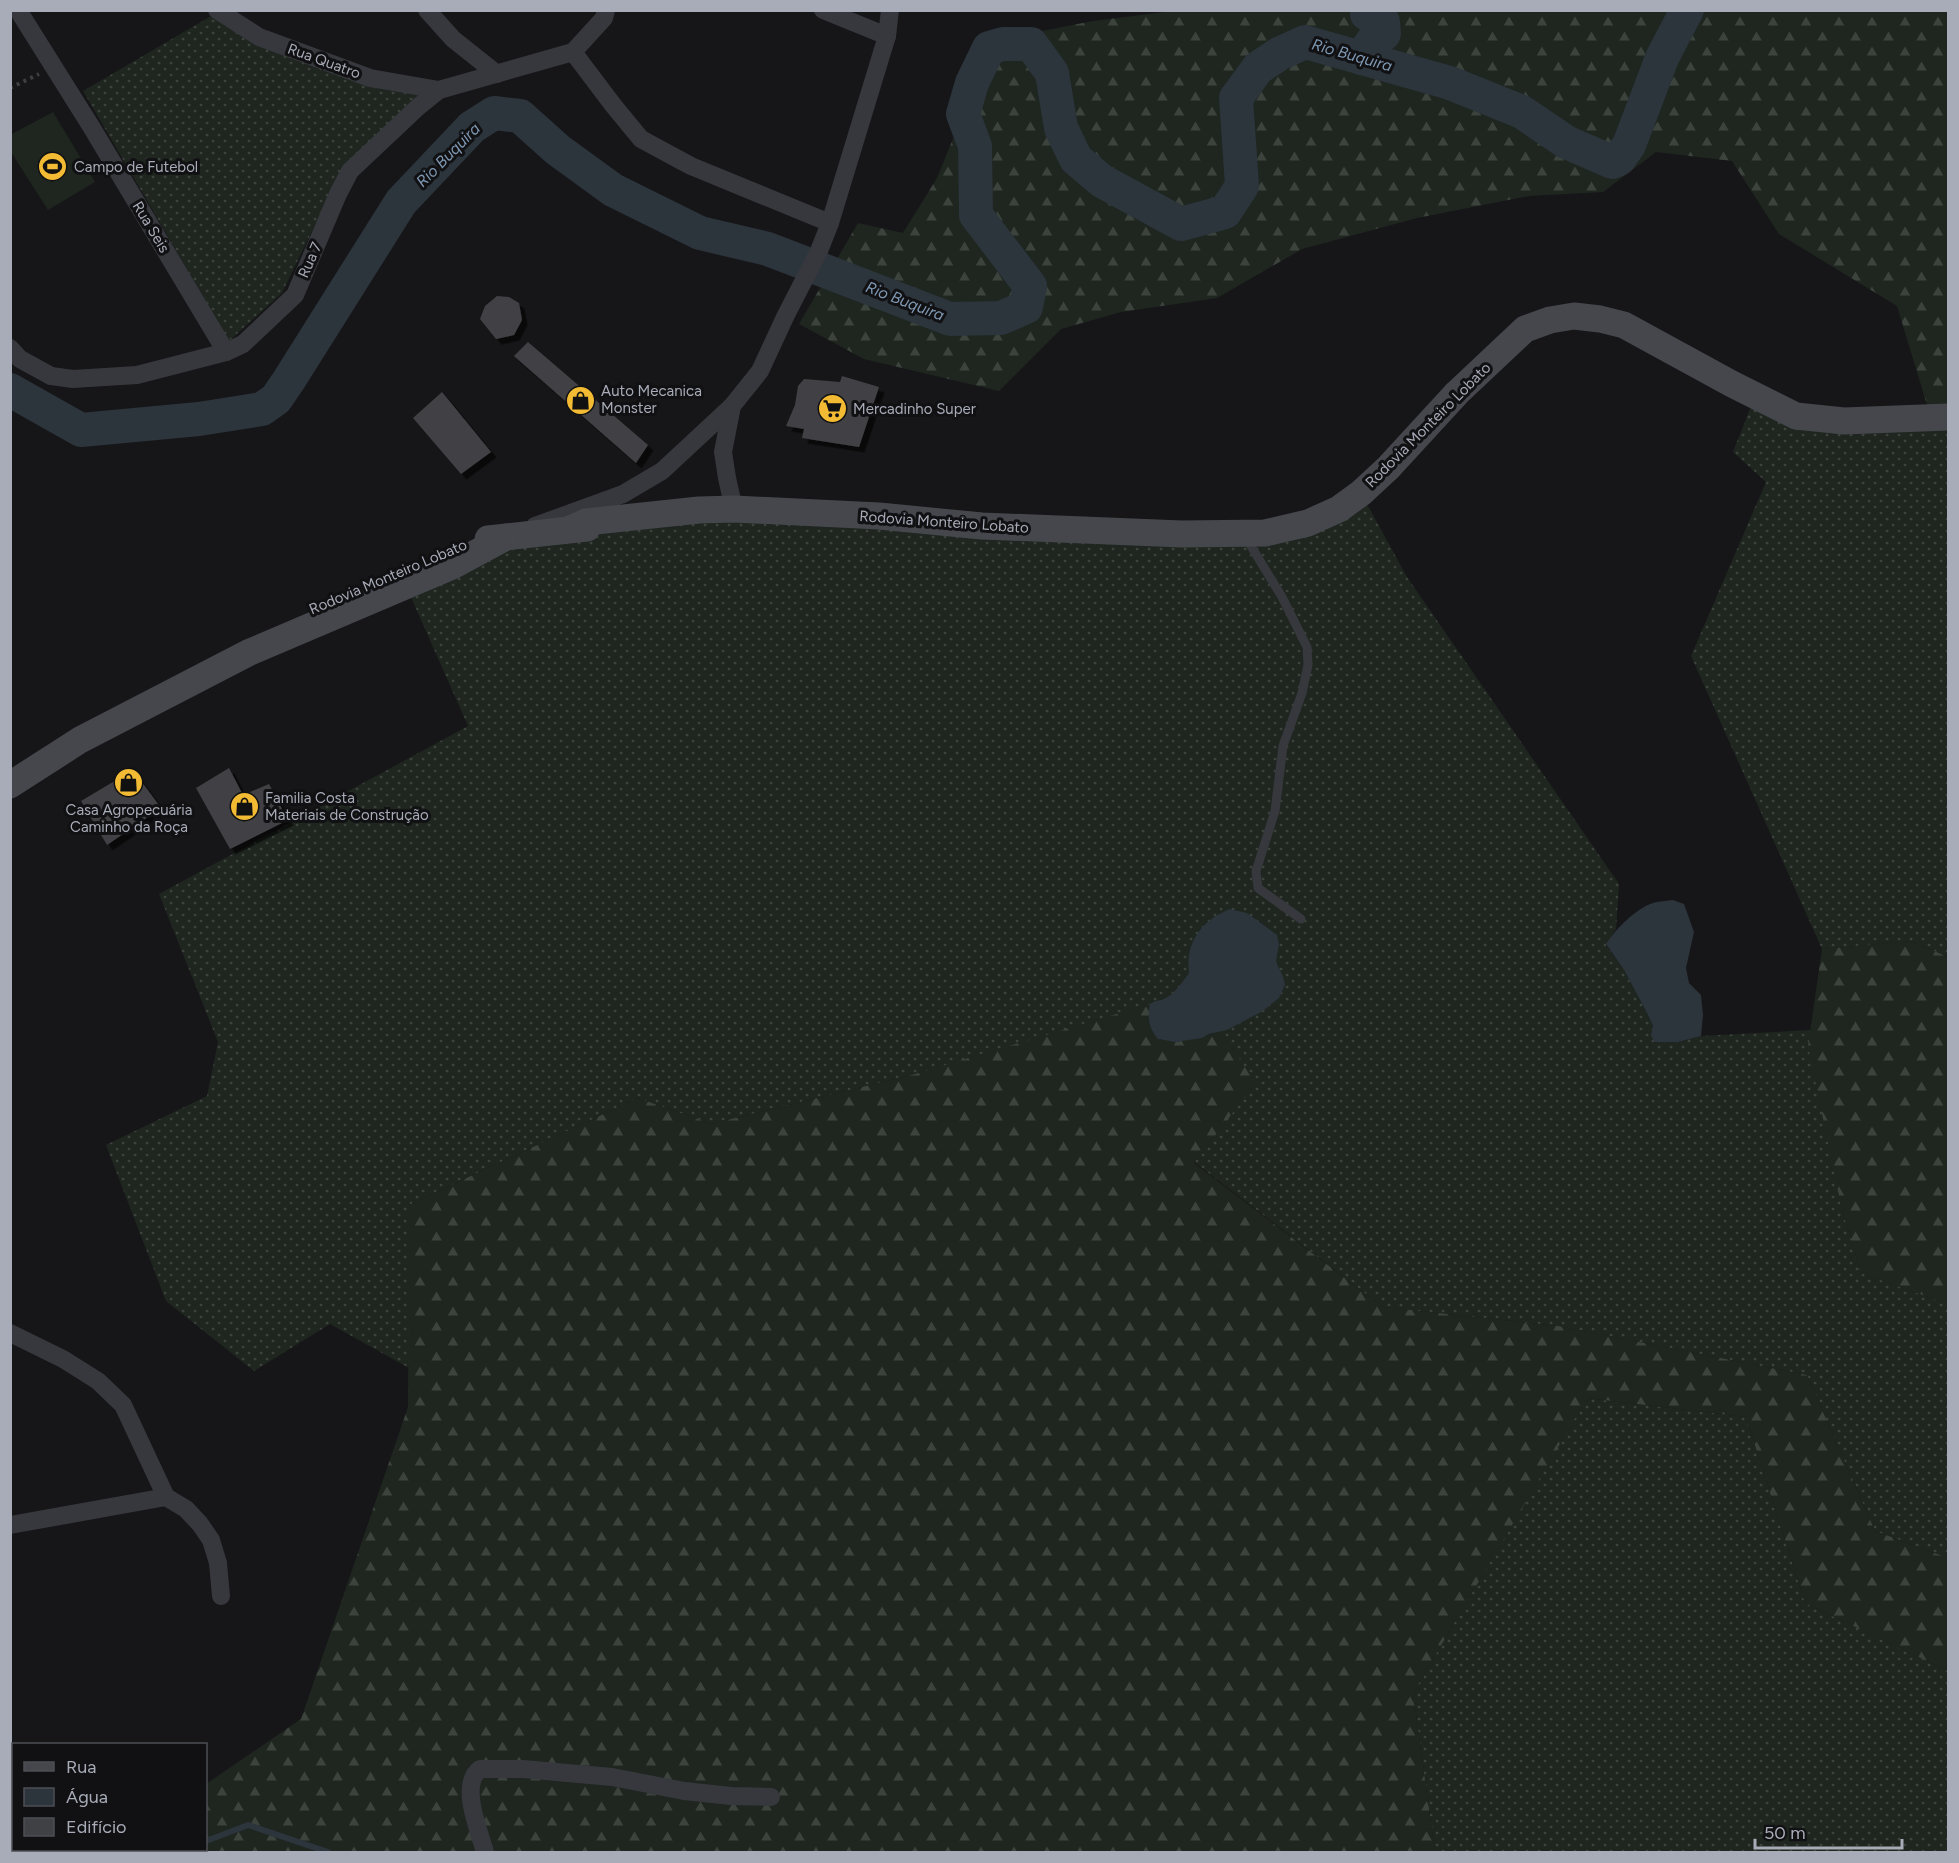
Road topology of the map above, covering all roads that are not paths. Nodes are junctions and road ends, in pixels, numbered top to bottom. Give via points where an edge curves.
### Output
1 (18, 10) edge
2 (218, 10) edge
3 (427, 10) edge
4 (606, 10) edge
5 (823, 10) edge
6 (890, 10) edge
7 (887, 36) junction
8 (573, 52) junction
9 (497, 74) junction
10 (439, 90) junction
11 (830, 223) junction
12 (10, 348) edge
13 (226, 352) junction
14 (732, 406) junction
15 (1948, 417) edge
16 (734, 509) junction
17 (1243, 534) junction
18 (506, 537) junction
19 (10, 785) edge
20 (1301, 919) dead end
21 (10, 1333) edge
22 (166, 1497) junction
23 (10, 1525) edge
24 (221, 1596) dead end
25 (771, 1797) dead end
26 (485, 1852) edge

1 - 13 street, Rua Seis
2 - 10 street, Rua Quatro via 259,37 370,78
3 - 9 street via 453,39
4 - 8 street via 604,18
5 - 7 street
6 - 7 street
7 - 11 street
8 - 9 street, Rua 7
8 - 11 street via 641,139 691,166
9 - 10 street, Rua 7
10 - 13 street, Rua 7 via 351,171 295,295 243,344
11 - 14 street via 760,371
12 - 13 street, Rua 7 via 20,359 51,376 73,379 137,375
14 - 16 street via 723,452
14 - 18 street via 662,471 622,494
15 - 17 main road, Rodovia Monteiro Lobato via 1844,421 1796,416 1624,325 1574,316 1525,329 1361,493 1308,523
16 - 17 main road, Rodovia Monteiro Lobato via 982,526
16 - 18 main road, Rodovia Monteiro Lobato via 586,522 570,529
17 - 20 lane via 1282,597 1306,647 1308,665 1302,693 1283,746 1275,811 1256,871 1258,888
18 - 19 main road, Rodovia Monteiro Lobato via 452,566 248,653 80,740
21 - 22 street via 98,1381 123,1405
22 - 23 street
22 - 24 street via 186,1509 211,1540
25 - 26 street via 684,1791 612,1776 523,1768 480,1769 472,1778 470,1790

